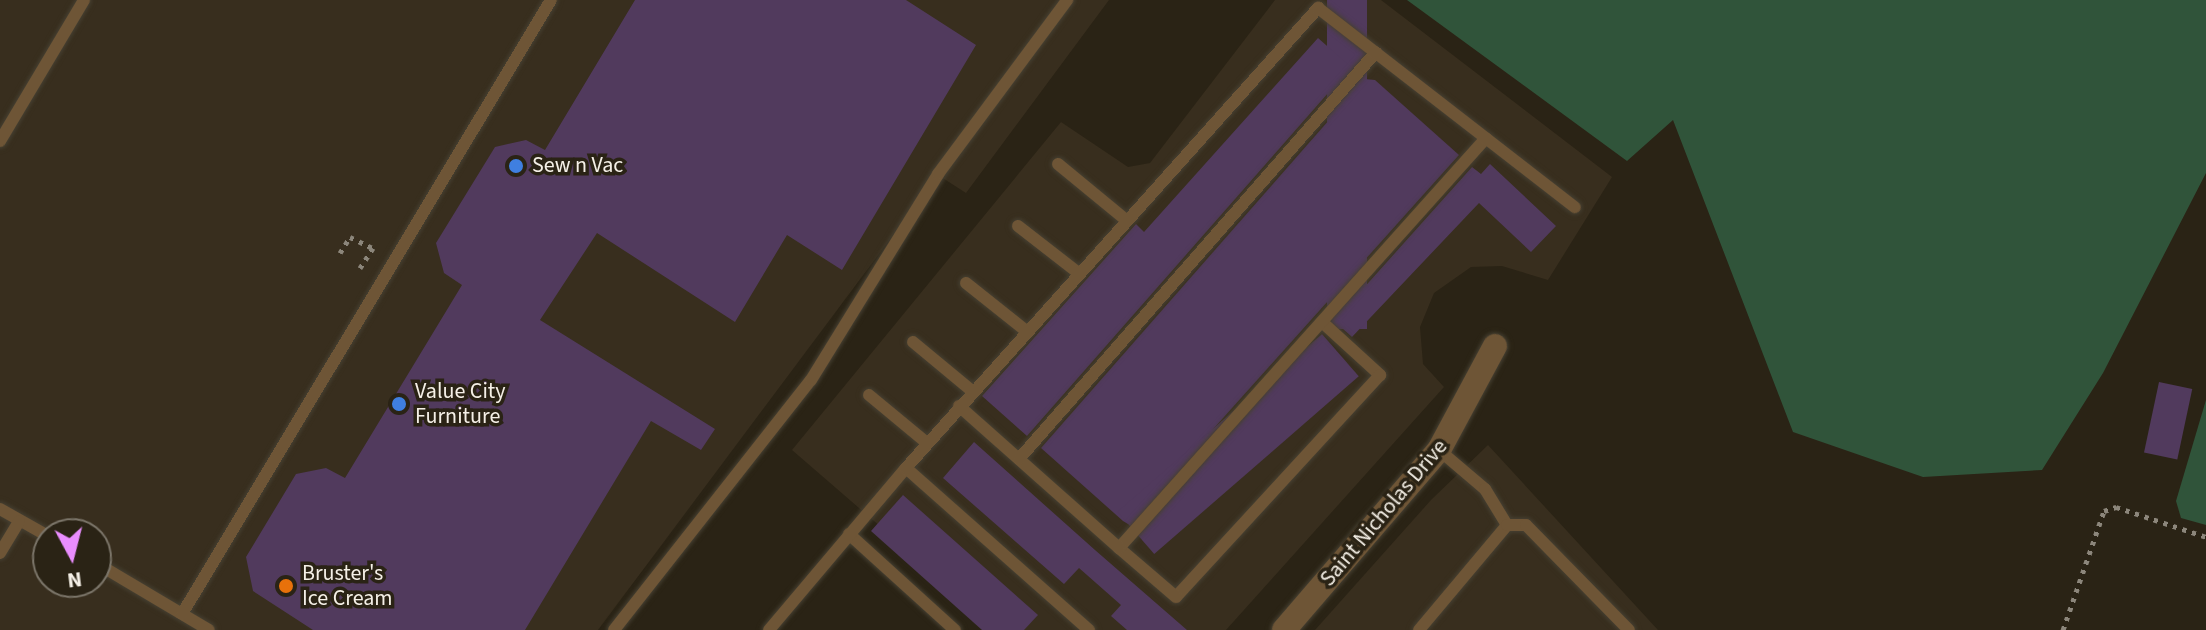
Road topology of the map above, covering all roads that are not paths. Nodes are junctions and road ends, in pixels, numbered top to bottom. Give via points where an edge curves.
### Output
1 (84, 0) edge
2 (551, 0) edge
3 (1067, 0) edge
4 (1376, 52) junction
5 (1486, 138) junction
6 (0, 141) edge
7 (1058, 164) dead end
8 (1575, 207) dead end
9 (1126, 220) junction
10 (1018, 226) dead end
11 (1077, 272) junction
12 (966, 283) dead end
13 (1322, 322) junction
14 (1025, 330) junction
15 (913, 342) dead end
16 (1495, 346) dead end
17 (972, 391) junction
18 (869, 395) dead end
19 (959, 406) junction
20 (927, 443) junction
21 (1439, 450) junction
22 (1019, 459) junction
23 (906, 468) junction
24 (0, 509) edge
25 (19, 521) junction
26 (1507, 525) junction
27 (32, 528) edge
28 (849, 534) junction
29 (1119, 548) junction
30 (0, 553) edge
31 (112, 572) edge
32 (182, 614) junction
33 (209, 630) edge
34 (614, 630) edge
35 (769, 630) edge
36 (955, 630) edge
37 (1089, 630) edge
38 (1284, 630) edge
39 (1419, 630) edge
40 (1629, 630) edge

1 - 6 lane
2 - 32 lane
3 - 34 lane via 938,174 811,380
4 - 5 lane
4 - 9 lane via 1318,8
4 - 22 lane
5 - 8 lane
5 - 13 lane
7 - 9 lane
9 - 11 lane
10 - 11 lane
11 - 14 lane
12 - 14 lane
13 - 29 lane
13 - 29 lane via 1380,375 1176,597
14 - 17 lane
15 - 17 lane
16 - 21 street, Saint Nicholas Drive
17 - 19 lane
18 - 20 lane
19 - 20 lane
19 - 22 lane
20 - 23 lane
21 - 26 lane via 1485,489
21 - 38 street, Saint Nicholas Drive
22 - 29 lane
23 - 28 lane
23 - 37 lane
24 - 25 lane
25 - 27 lane
25 - 30 lane
26 - 39 lane
26 - 40 lane via 1542,535
28 - 35 lane
28 - 36 lane
31 - 32 lane
32 - 33 lane

